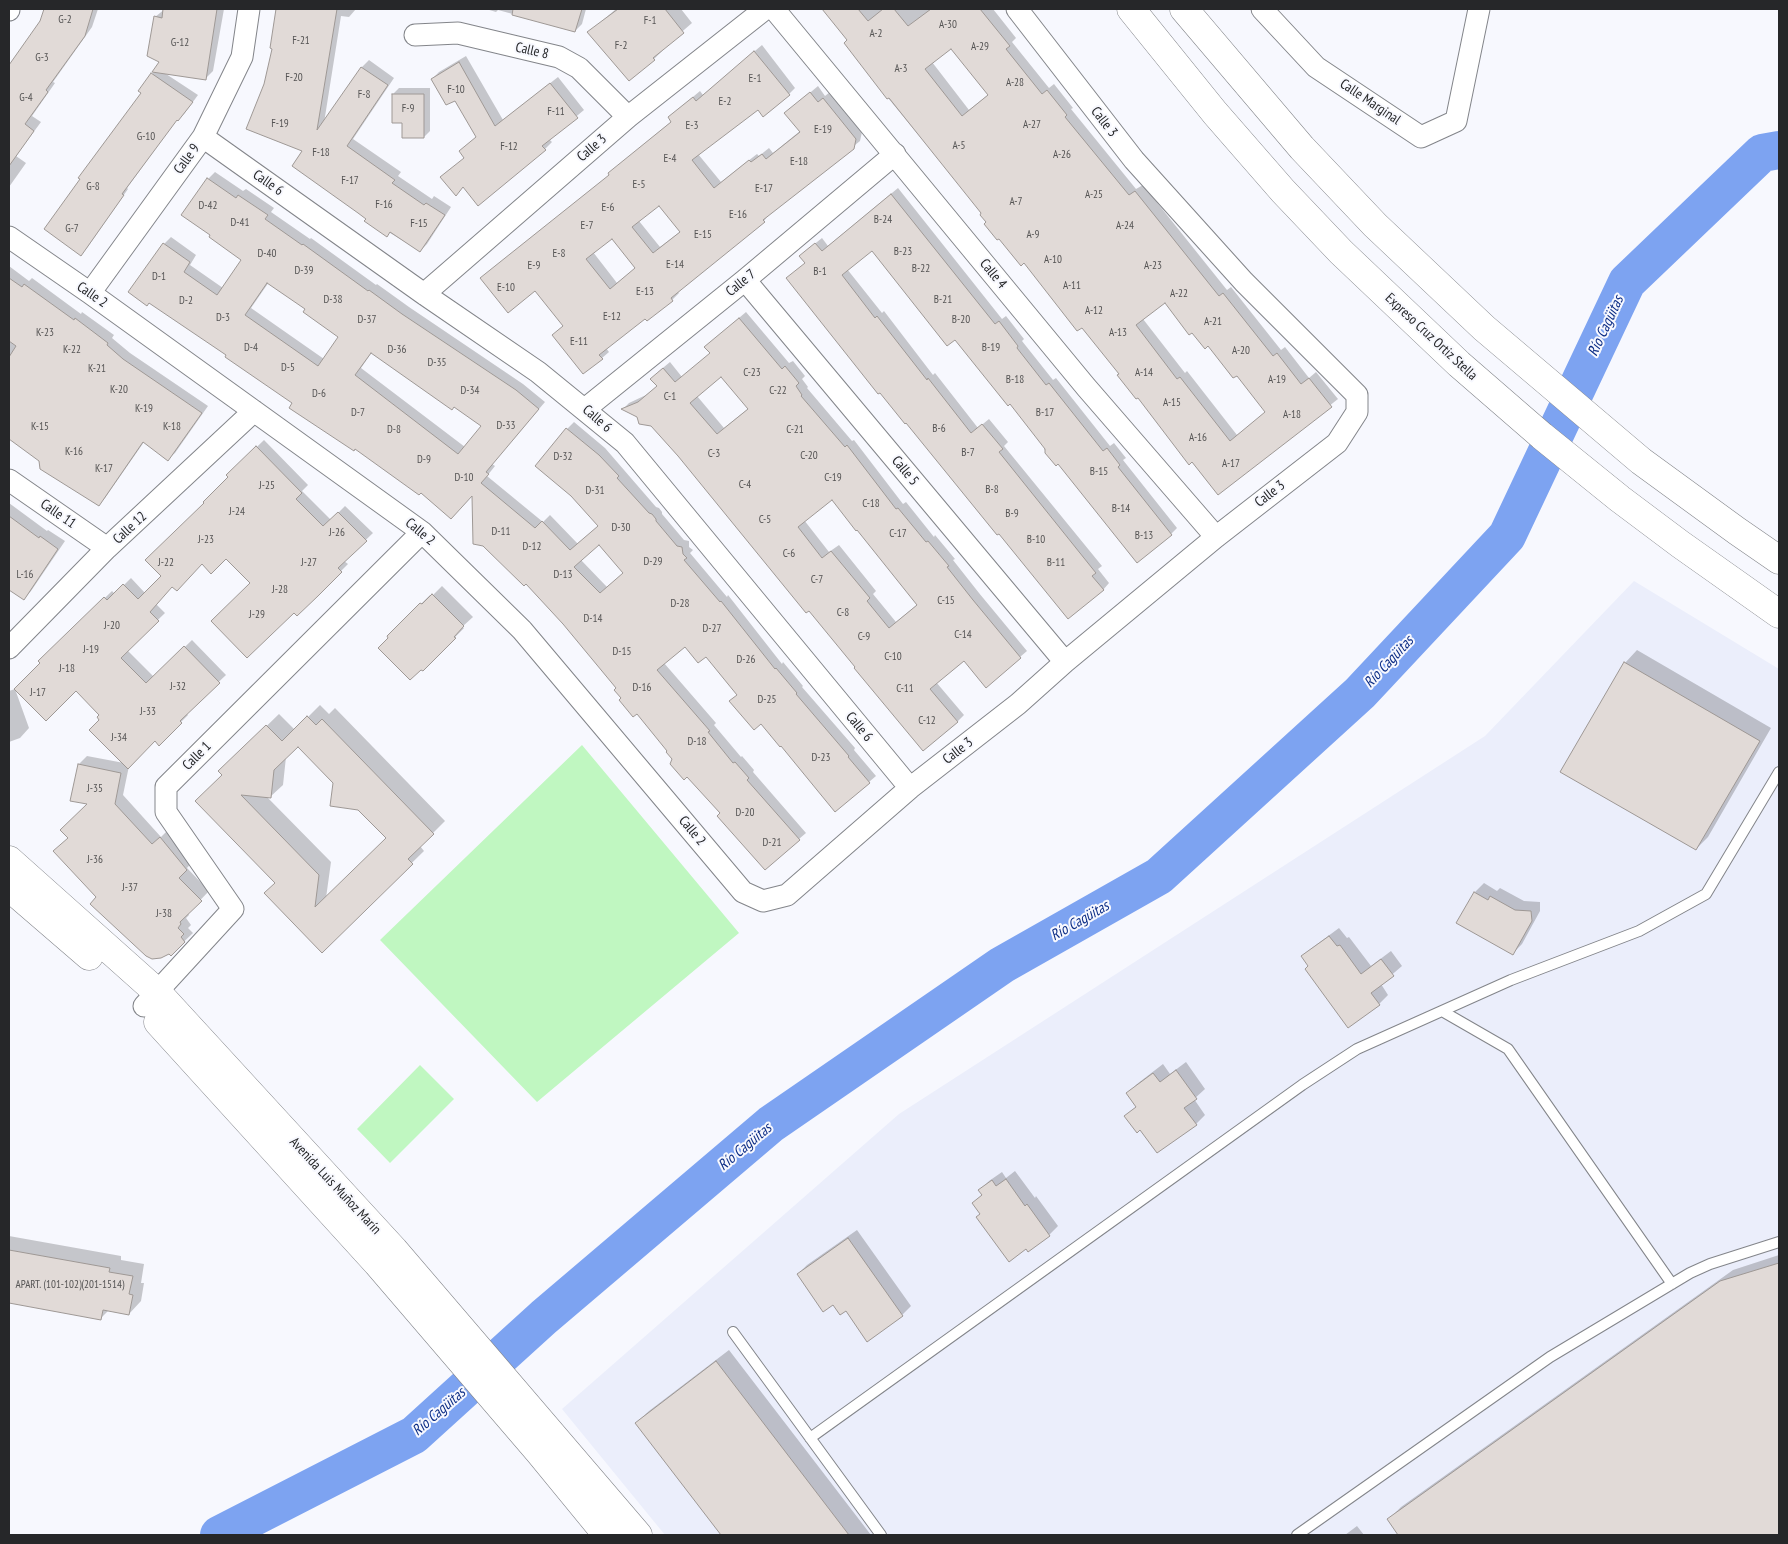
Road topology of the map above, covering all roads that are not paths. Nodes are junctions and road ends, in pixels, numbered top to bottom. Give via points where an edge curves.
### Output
1 (249, 9) edge
2 (765, 9) edge
3 (774, 9) edge
4 (1017, 9) edge
5 (1130, 9) edge
6 (1184, 9) edge
7 (1262, 9) edge
8 (1479, 9) edge
9 (415, 35) dead end
10 (628, 117) junction
11 (203, 137) junction
12 (895, 154) junction
13 (9, 238) edge
14 (746, 280) junction
15 (90, 293) junction
16 (424, 294) junction
17 (585, 409) junction
18 (254, 411) junction
19 (9, 480) edge
20 (422, 532) junction
21 (1216, 537) junction
22 (108, 548) junction
23 (1779, 560) edge
24 (1779, 614) edge
25 (9, 648) edge
26 (1065, 662) junction
27 (1779, 772) edge
28 (910, 788) junction
29 (9, 860) edge
30 (9, 887) edge
31 (763, 901) joint
32 (150, 999) junction
33 (1442, 1011) junction
34 (1779, 1242) edge
35 (1672, 1284) junction
36 (733, 1332) dead end
37 (810, 1438) junction
38 (548, 1446) junction
39 (607, 1535) edge
40 (638, 1535) edge
41 (880, 1535) edge
42 (1298, 1535) edge

1 - 11 street, Calle 9 via 242,57
2 - 10 street, Calle 3
3 - 12 street, Calle 4
4 - 21 street, Calle 3 via 1134,160 1244,282 1357,395 1357,412 1337,443
5 - 24 main road, Expreso Cruz Ortiz Stella via 1283,191 1341,252 1460,364 1620,499
6 - 23 main road via 1309,155 1375,225 1484,328 1641,461
7 - 8 street, Calle Marginal via 1316,67 1421,137 1456,122
9 - 10 street, Calle 8 via 458,33 559,57 579,68
10 - 16 street, Calle 3
11 - 15 street, Calle 9
11 - 16 street, Calle 6
12 - 14 street, Calle 7
12 - 21 street, Calle 4 via 1086,387
13 - 15 street, Calle 2
14 - 17 street, Calle 7
14 - 26 street, Calle 5
15 - 18 street, Calle 2
16 - 17 street, Calle 6 via 538,372
17 - 28 street, Calle 6 via 624,443
18 - 20 street, Calle 2
18 - 22 street, Calle 12
19 - 22 street, Calle 11
20 - 31 street, Calle 2 via 522,630 743,892
20 - 32 street, Calle 1 via 166,787 166,812 233,909
21 - 26 street, Calle 3
22 - 25 street, Calle 12
26 - 28 street, Calle 3 via 1018,704
27 - 33 lane via 1706,894 1639,931 1511,980
28 - 31 street, Calle 3 via 787,895
29 - 32 main road, Avenida Luis Muñoz Marín
30 - 32 main road, Avenida Luis Muñoz Marín
32 - 38 main road, Avenida Luis Muñoz Marín via 386,1257
33 - 35 lane via 1508,1049
33 - 37 lane via 1340,1058
34 - 35 lane via 1710,1264
35 - 42 lane via 1550,1357
36 - 37 lane
37 - 41 lane
38 - 39 main road, Avenida Luis Muñoz Marín
38 - 40 main road, Avenida Luis Muñoz Marín

